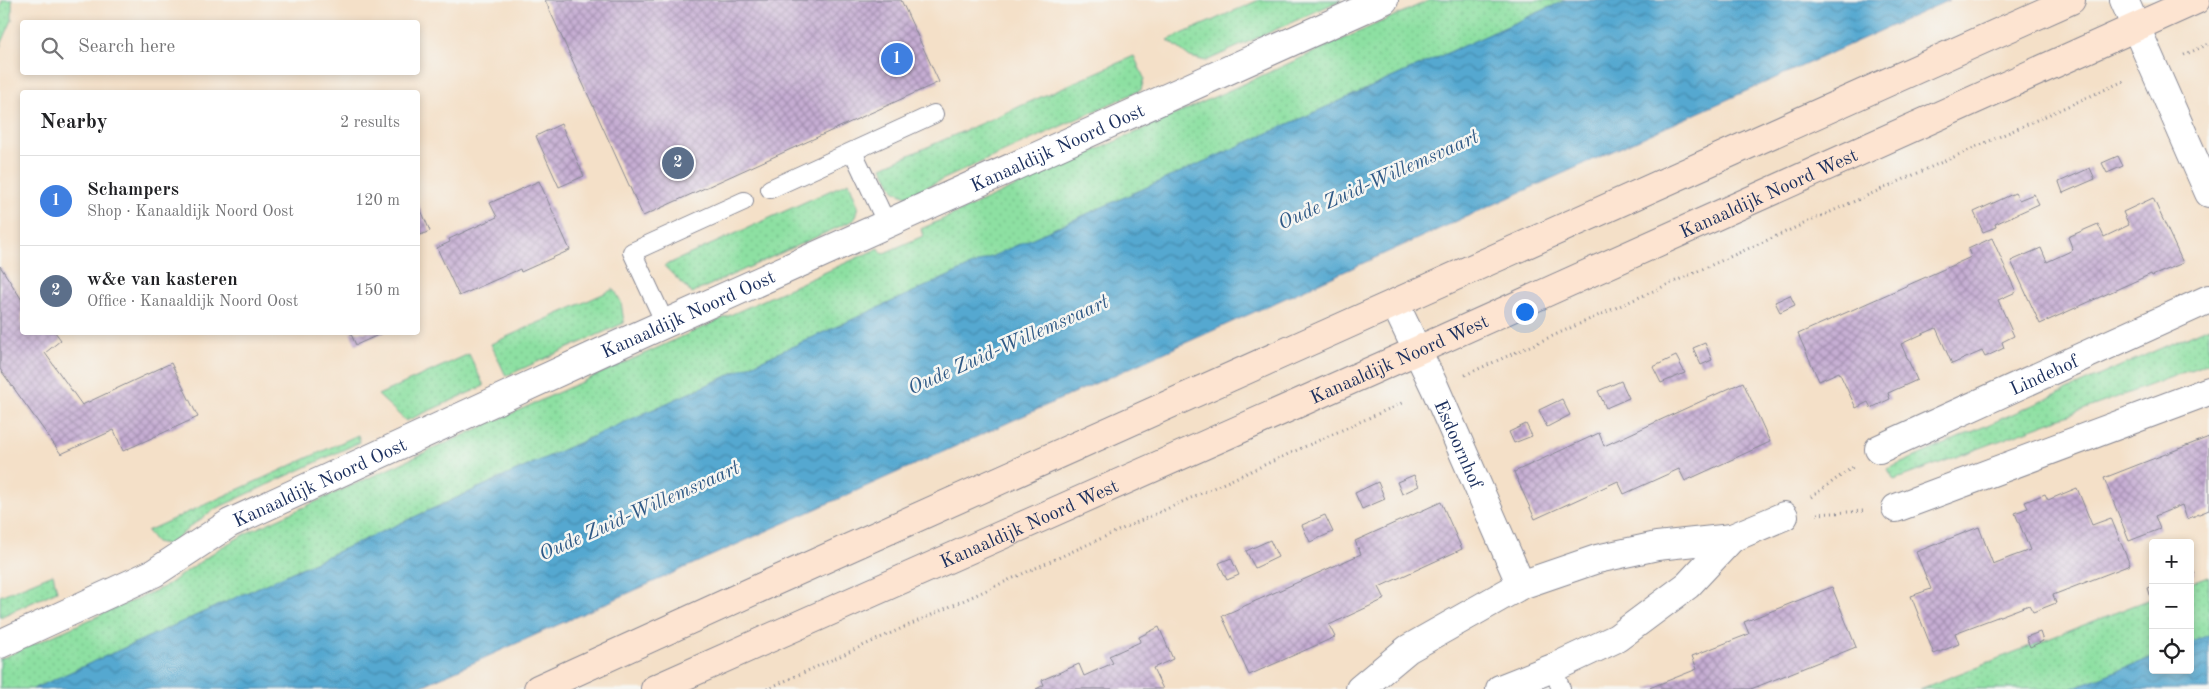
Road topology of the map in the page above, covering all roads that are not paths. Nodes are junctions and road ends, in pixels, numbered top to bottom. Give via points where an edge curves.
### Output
1 (1384, 0) edge
2 (2071, 0) edge
3 (2124, 0) edge
4 (2196, 0) edge
5 (2136, 27) junction
6 (934, 114) dead end
7 (853, 152) junction
8 (770, 189) dead end
9 (2209, 193) edge
10 (744, 200) dead end
11 (887, 224) junction
12 (2209, 299) edge
13 (1394, 304) junction
14 (665, 323) junction
15 (1416, 351) junction
16 (2209, 391) edge
17 (1879, 449) road end
18 (1896, 508) road end
19 (1784, 516) road end
20 (1732, 538) junction
21 (1521, 585) junction
22 (0, 644) edge
23 (1557, 678) edge
24 (538, 689) edge
25 (655, 689) edge
26 (1360, 689) edge
27 (1500, 689) edge

1 - 11 street, Kanaaldijk Noord Oost
2 - 13 main road
3 - 5 street
4 - 5 main road, Kanaaldijk Noord West
5 - 9 street
5 - 15 main road, Kanaaldijk Noord West
6 - 7 lane
7 - 8 lane
7 - 11 lane
10 - 14 lane via 632,252
11 - 14 street, Kanaaldijk Noord Oost
12 - 17 street, Lindehof
13 - 15 street, Esdoornhof
13 - 24 main road
14 - 22 street, Kanaaldijk Noord Oost via 230,524 154,573
15 - 21 street, Esdoornhof
15 - 25 main road, Kanaaldijk Noord West
16 - 18 street
19 - 20 street
20 - 21 street via 1657,546 1597,559
20 - 23 street via 1688,585
21 - 26 street via 1408,649
23 - 27 street

